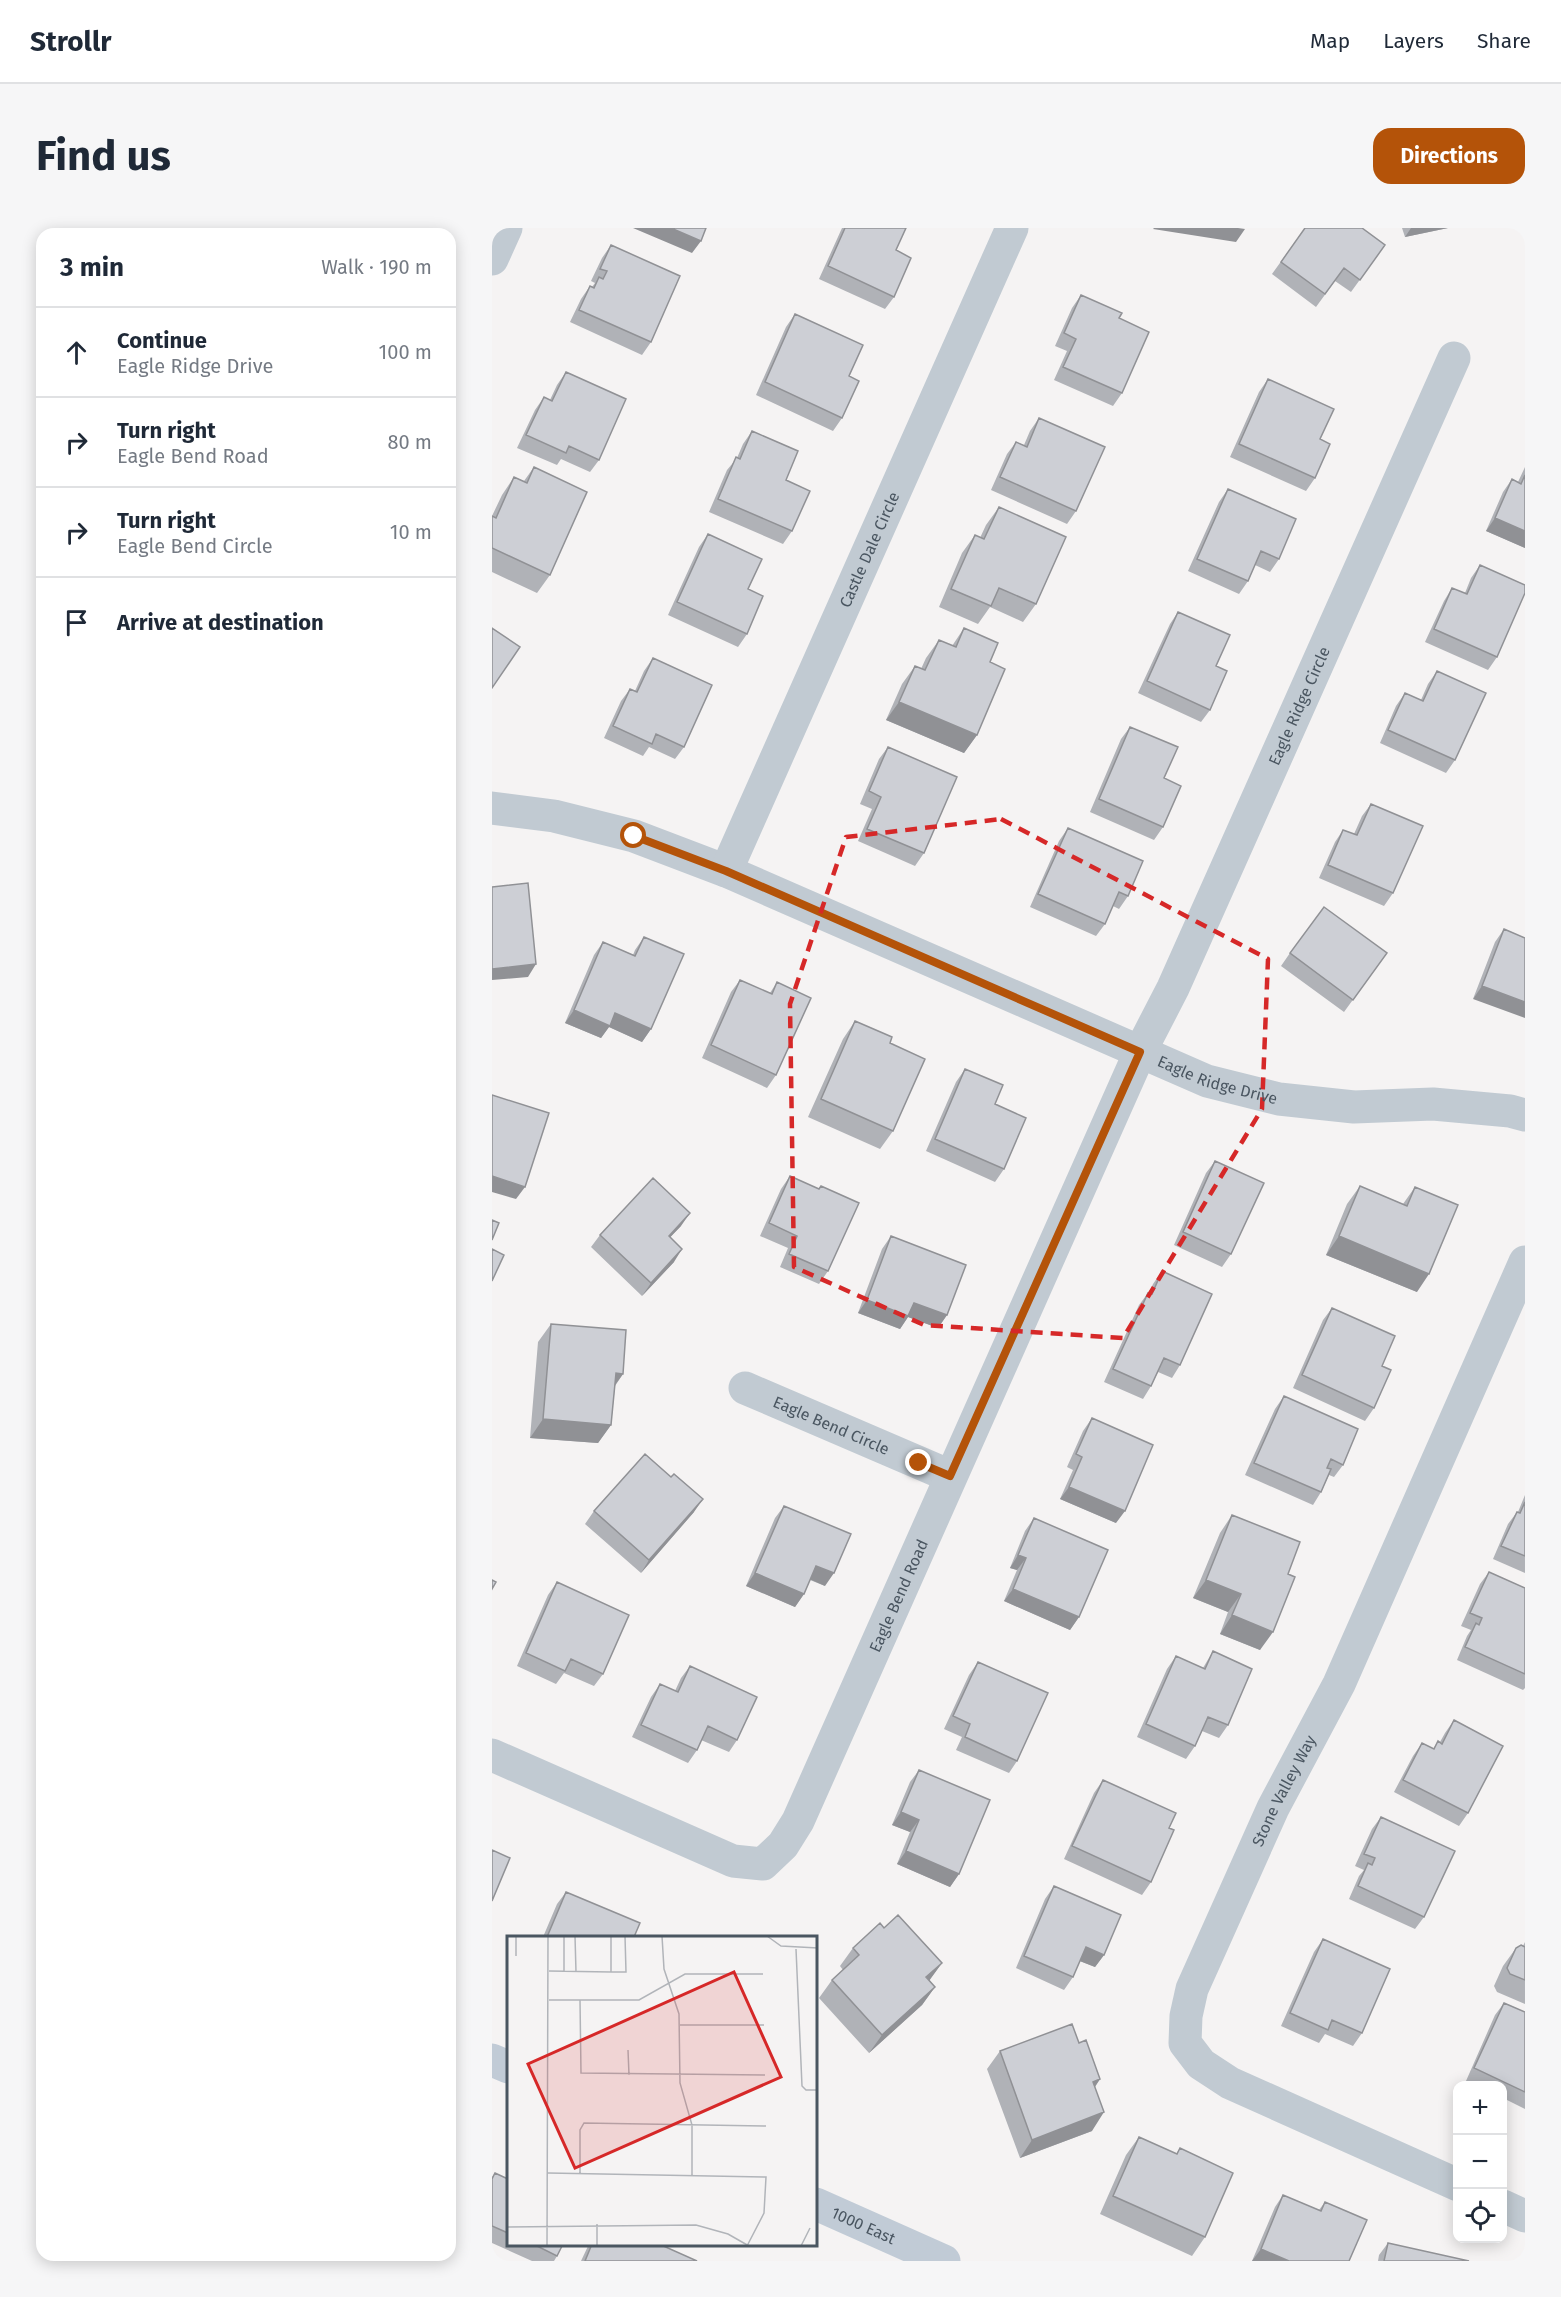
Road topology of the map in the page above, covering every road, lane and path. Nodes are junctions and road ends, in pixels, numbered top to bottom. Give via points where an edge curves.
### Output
1 (506, 228) edge
2 (1012, 228) edge
3 (492, 259) edge
4 (1454, 358) dead end
5 (492, 808) edge
6 (726, 871) junction
7 (1140, 1052) junction
8 (1525, 1115) edge
9 (1525, 1262) edge
10 (745, 1388) dead end
11 (950, 1476) junction
12 (492, 1755) edge
13 (492, 2060) edge
14 (507, 2067) edge
15 (1453, 2184) edge
16 (818, 2205) edge
17 (1507, 2208) edge
18 (1525, 2216) edge
19 (944, 2261) edge

1 - 3 street
2 - 6 street, Castle Dale Circle
4 - 7 street, Eagle Ridge Circle via 1173,988
5 - 6 street, Eagle Ridge Drive via 554,816 634,836
6 - 7 street, Eagle Ridge Drive
7 - 8 street, Eagle Ridge Drive via 1207,1081 1280,1099 1354,1107 1433,1104
7 - 11 street, Eagle Bend Road
9 - 15 street, Stone Valley Way via 1339,1684 1268,1819 1192,1989 1185,2016 1185,2043 1201,2064 1230,2083
10 - 11 street, Eagle Bend Circle
11 - 12 street, Eagle Bend Road via 798,1821 783,1845 763,1864 733,1861
13 - 14 street
16 - 19 street, 1000 East
17 - 18 street

